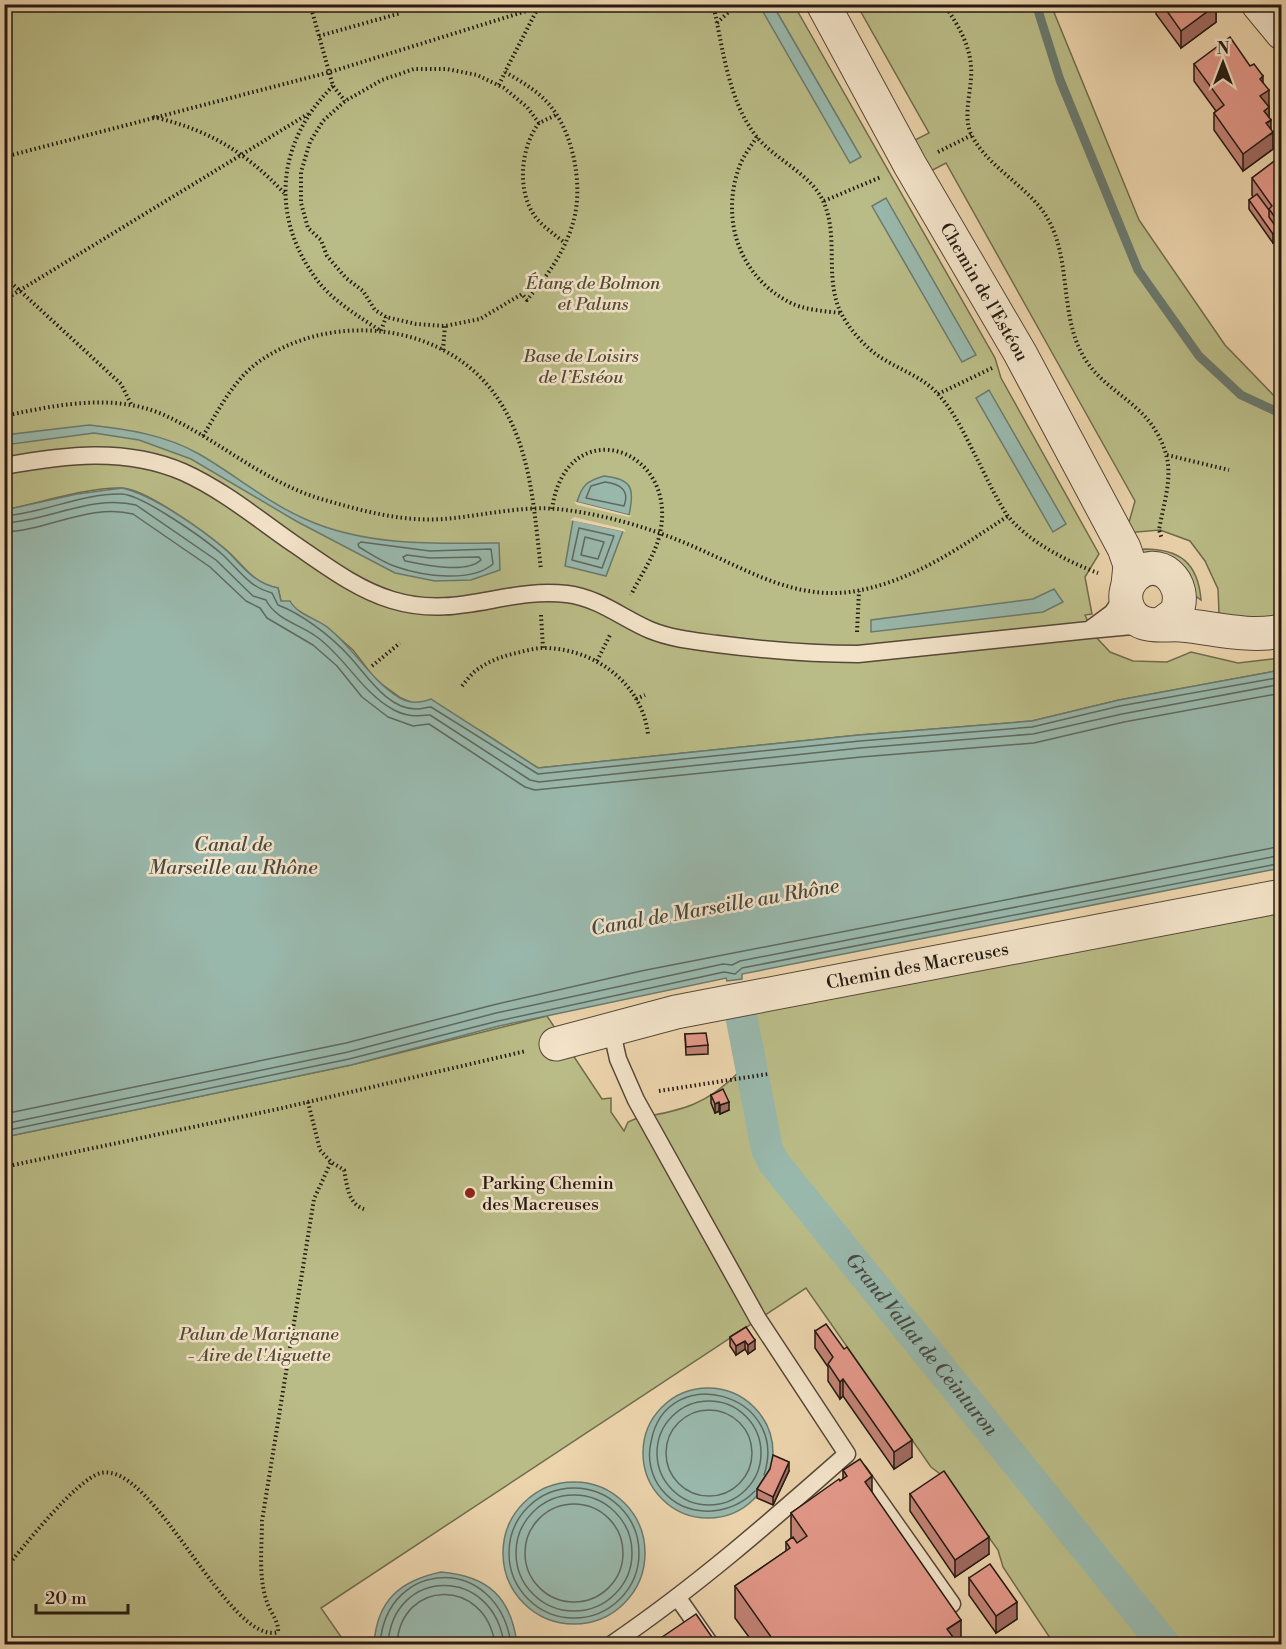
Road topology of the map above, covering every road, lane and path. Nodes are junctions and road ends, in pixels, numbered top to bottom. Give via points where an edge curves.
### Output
1 (310, 4) edge
2 (549, 4) edge
3 (712, 4) edge
4 (737, 4) edge
5 (823, 4) edge
6 (944, 4) edge
7 (540, 6) edge
8 (401, 13) dead end
9 (717, 23) junction
10 (319, 36) junction
11 (330, 72) junction
12 (505, 72) junction
13 (499, 85) junction
14 (333, 86) junction
15 (345, 101) junction
16 (308, 114) junction
17 (556, 115) junction
18 (152, 117) junction
19 (539, 123) junction
20 (972, 135) junction
21 (757, 137) junction
22 (242, 153) junction
23 (929, 156) dead end
24 (4, 158) edge
25 (890, 173) dead end
26 (284, 193) junction
27 (824, 201) junction
28 (565, 243) junction
29 (4, 276) edge
30 (20, 290) junction
31 (4, 300) edge
32 (841, 313) junction
33 (386, 317) junction
34 (445, 326) junction
35 (381, 331) junction
36 (443, 350) junction
37 (998, 365) dead end
38 (938, 394) junction
39 (132, 406) junction
40 (4, 416) edge
41 (203, 436) junction
42 (1167, 455) junction
43 (4, 466) edge
44 (1229, 470) dead end
45 (552, 509) junction
46 (534, 510) junction
47 (1008, 516) junction
48 (660, 533) junction
49 (1162, 538) dead end
50 (1098, 574) dead end
51 (542, 581) dead end
52 (1179, 585) junction
53 (1127, 589) junction
54 (859, 591) junction
55 (627, 604) dead end
56 (541, 609) dead end
57 (1156, 625) junction
58 (613, 630) dead end
59 (1089, 630) junction
60 (1281, 631) edge
61 (1238, 634) junction
62 (856, 641) dead end
63 (400, 643) dead end
64 (543, 648) junction
65 (597, 661) junction
66 (372, 666) dead end
67 (462, 686) dead end
68 (645, 695) dead end
69 (636, 699) junction
70 (648, 734) dead end
71 (1281, 896) edge
72 (611, 1028) junction
73 (556, 1044) joint
74 (768, 1074) dead end
75 (636, 1100) junction
76 (308, 1102) junction
77 (331, 1162) junction
78 (4, 1167) edge
79 (364, 1209) dead end
80 (847, 1454) junction
81 (4, 1570) edge
82 (678, 1598) junction
83 (952, 1604) edge
84 (612, 1644) edge
85 (710, 1644) edge

1 - 10 path
2 - 7 path
3 - 9 path
4 - 9 path
5 - 53 street, Chemin de l'Estéou via 910,165 1020,353 1124,548 1130,565
6 - 20 path via 969,50 968,111
7 - 11 path
7 - 12 path
8 - 10 path
9 - 21 path via 741,113
10 - 11 path
11 - 14 path
11 - 18 path
12 - 13 path
12 - 17 path via 532,87
13 - 15 path via 477,75 447,69 414,69 382,80
13 - 19 path via 527,107
14 - 15 path
14 - 16 path
15 - 33 path via 323,121 309,142 301,172 304,221 321,240 327,256 368,296 375,310
16 - 22 path
16 - 26 path via 291,149
17 - 19 path
17 - 28 path via 575,167 577,199
18 - 22 path via 214,136
18 - 24 path
19 - 28 path via 526,151 526,197 535,217
20 - 23 path
20 - 42 path via 989,159 1043,212 1056,235 1073,332 1087,362 1139,408
21 - 27 path via 810,183
21 - 32 path via 740,164 731,204 739,251 750,271 788,302
22 - 26 path
22 - 30 path
25 - 27 path
26 - 35 path via 288,223 299,253 318,281 343,305
27 - 32 path via 832,238 832,283
28 - 34 path via 553,268 528,300 522,294 480,319
29 - 30 path
30 - 31 path
30 - 39 path via 120,384
32 - 38 path via 880,357 908,370
33 - 34 path
33 - 35 path
34 - 36 path
35 - 36 path via 413,337
35 - 41 path via 337,332 296,342 256,364 227,395
36 - 46 path via 479,375 500,402 528,468
37 - 38 path
38 - 47 path via 956,418
39 - 40 path via 89,402
39 - 41 path via 161,414
41 - 46 path via 254,468 313,496 377,516 441,519
42 - 44 path
42 - 49 path via 1169,478
43 - 59 lane via 90,454 126,456 183,472 362,588 393,600 429,607 463,607 522,594 571,595 596,602 650,630 678,638 824,654
45 - 46 path
45 - 48 path
45 - 48 path via 555,487 565,469 584,453 607,450 629,455 647,468 662,505
46 - 51 path
47 - 50 path via 1041,545
47 - 54 path via 942,558 897,580
48 - 54 path via 774,584 811,592
48 - 55 path
52 - 53 street via 1166,572 1158,570 1141,572
52 - 57 street via 1180,604 1176,613
52 - 61 street via 1192,604
53 - 57 street via 1128,610 1134,617
53 - 59 lane via 1112,613
54 - 62 path
56 - 64 path
57 - 59 lane
57 - 61 street
58 - 65 path
60 - 61 street
63 - 66 path
64 - 65 path
64 - 67 path via 503,656 478,668
65 - 69 path via 622,680
68 - 69 path
69 - 70 path
71 - 72 street, Chemin des Macreuses via 676,1012
72 - 73 street, Chemin des Macreuses
72 - 75 lane via 621,1066
73 - 76 path
74 - 75 path via 665,1089
75 - 80 lane via 758,1319
76 - 77 path via 320,1150
76 - 78 path
77 - 79 path via 344,1170 350,1198
77 - 81 path via 314,1199 262,1521 266,1600 278,1632 263,1632 239,1614 141,1491 119,1474 100,1473 63,1501
80 - 82 lane
80 - 83 lane
82 - 84 lane
82 - 85 lane

